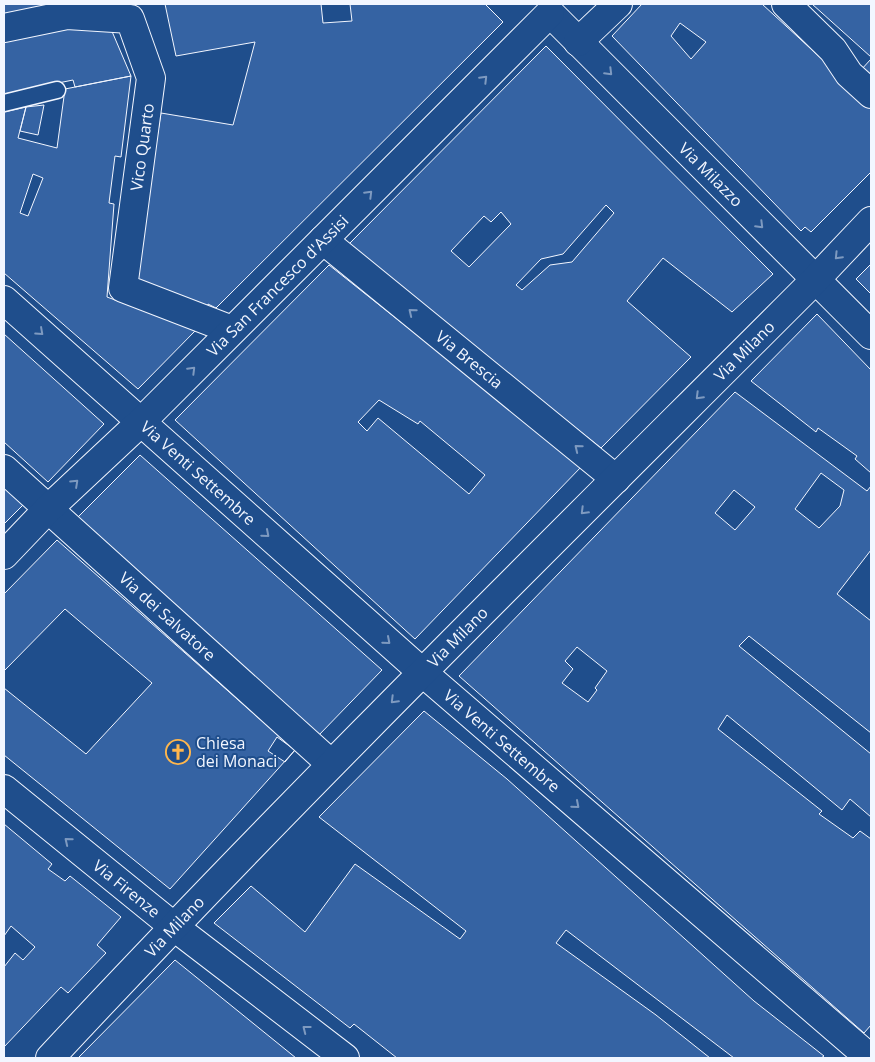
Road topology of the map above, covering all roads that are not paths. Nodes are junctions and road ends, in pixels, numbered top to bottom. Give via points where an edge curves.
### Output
1 (618, 4) edge
2 (786, 4) edge
3 (549, 8) edge
4 (4, 28) edge
5 (578, 42) junction
6 (58, 90) dead end
7 (871, 94) edge
8 (4, 102) edge
9 (871, 221) edge
10 (323, 240) junction
11 (815, 280) junction
12 (4, 300) edge
13 (232, 330) junction
14 (871, 335) edge
15 (140, 423) junction
16 (4, 470) edge
17 (616, 479) junction
18 (47, 510) junction
19 (4, 555) edge
20 (422, 672) junction
21 (330, 763) junction
22 (4, 789) edge
23 (173, 926) junction
24 (50, 1058) edge
25 (345, 1058) edge
26 (870, 1058) edge

1 - 5 street
2 - 7 street via 833,50 849,74
3 - 5 street, Via Milazzo
10 -> 3 street, Via San Francesco d'Assisi
4 - 13 street, Vico Quarto via 67,15 130,19 151,78 123,288
5 -> 11 street, Via Milazzo
6 - 8 lane
9 -> 11 street, Via Milano
10 - 13 street, Via San Francesco d'Assisi
17 -> 10 street, Via Brescia
11 - 14 street, Via Milazzo
11 -> 17 street, Via Milano
12 -> 15 street, Via Venti Settembre
15 -> 13 street, Via San Francesco d'Assisi
18 -> 15 street, Via San Francesco d'Assisi
15 -> 20 street, Via Venti Settembre
16 - 18 street, Via dei Salvatore
17 -> 20 street, Via Milano
18 - 19 street, Via San Francesco d'Assisi
18 - 21 street, Via dei Salvatore
20 -> 21 street, Via Milano
20 -> 26 street, Via Venti Settembre
21 - 23 street, Via Milano
23 -> 22 street, Via Firenze
23 - 24 street, Via Milano
25 -> 23 street, Via Firenze

